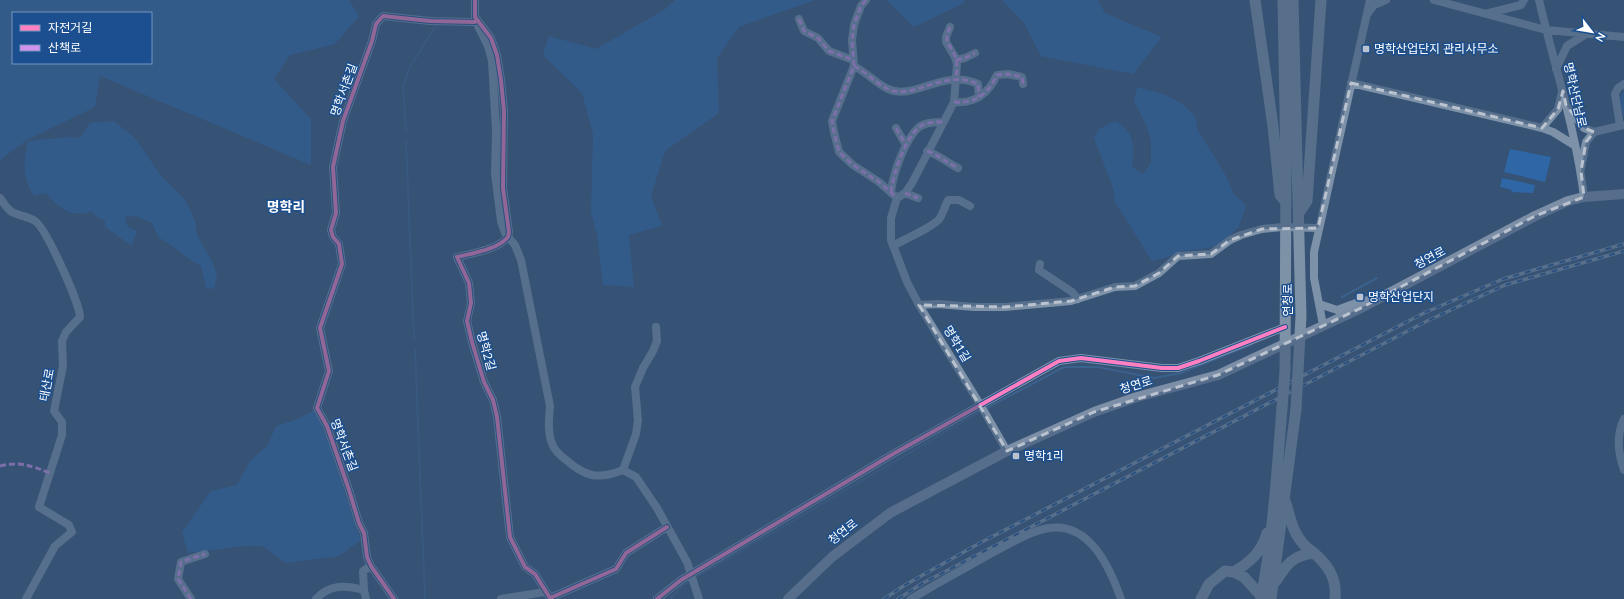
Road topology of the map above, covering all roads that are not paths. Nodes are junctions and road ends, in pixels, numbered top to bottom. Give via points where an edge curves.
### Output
1 (475, 0) edge
2 (866, 0) edge
3 (1255, 0) edge
4 (1284, 0) edge
5 (1294, 0) edge
6 (1321, 0) edge
7 (1364, 0) edge
8 (1370, 0) edge
9 (1386, 0) edge
10 (1434, 0) edge
11 (1524, 0) edge
12 (1539, 0) edge
13 (1487, 14) junction
14 (1366, 16) junction
15 (799, 19) dead end
16 (477, 21) junction
17 (950, 27) dead end
18 (1546, 30) junction
19 (1586, 34) junction
20 (1624, 37) edge
21 (975, 52) dead end
22 (956, 60) junction
23 (853, 63) junction
24 (1556, 69) junction
25 (956, 78) junction
26 (1351, 83) junction
27 (1023, 84) dead end
28 (1624, 84) edge
29 (1563, 91) junction
30 (979, 97) junction
31 (954, 102) junction
32 (1566, 105) junction
33 (943, 122) junction
34 (1622, 126) edge
35 (896, 128) dead end
36 (1542, 128) junction
37 (1594, 132) junction
38 (906, 145) junction
39 (1574, 145) junction
40 (927, 151) junction
41 (1282, 166) junction
42 (958, 168) dead end
43 (1581, 171) junction
44 (905, 193) junction
45 (1624, 194) edge
46 (894, 195) junction
47 (1584, 197) junction
48 (0, 198) edge
49 (918, 198) dead end
50 (970, 206) dead end
51 (1299, 213) junction
52 (1318, 228) junction
53 (508, 238) junction
54 (893, 246) junction
55 (1040, 264) dead end
56 (1381, 297) junction
57 (1078, 299) junction
58 (1319, 304) junction
59 (918, 305) junction
60 (656, 326) dead end
61 (1323, 326) junction
62 (1285, 327) junction
63 (981, 406) junction
64 (1624, 419) edge
65 (1007, 451) junction
66 (623, 470) junction
67 (1624, 470) edge
68 (1284, 493) junction
69 (1274, 505) junction
70 (667, 527) junction
71 (1314, 553) junction
72 (205, 554) dead end
73 (371, 566) junction
74 (1234, 572) junction
75 (691, 576) junction
76 (1273, 585) junction
77 (364, 590) junction
78 (545, 592) junction
79 (1265, 598) edge
80 (26, 599) edge
81 (191, 599) edge
82 (316, 599) edge
83 (366, 599) edge
84 (394, 599) edge
85 (501, 599) edge
86 (657, 599) edge
87 (699, 599) edge
88 (788, 599) edge
89 (911, 599) edge
90 (1121, 599) edge
91 (1201, 599) edge
92 (1335, 599) edge

1 - 16 street
2 - 23 street via 854,25
3 - 41 highway
4 - 41 highway, 연청로
5 - 51 highway, 연청로, bridge
6 - 51 highway via 1307,201
7 - 14 street
8 - 14 street
9 - 14 street via 1374,5
10 - 13 street
11 - 13 street via 1521,5
12 - 18 street, 명학산단남로
13 - 18 street
14 - 26 street
15 - 23 street via 804,31 818,38 829,51
16 - 53 street via 492,61 498,202 501,222
16 - 73 street, 명학서촌길 via 430,21 383,16 376,24 343,121 333,167 336,213 331,230 333,237 340,244 342,264 320,328 329,371 317,408 327,426 350,490 354,510 364,533 367,557
17 - 22 street via 946,42
18 - 19 street
18 - 24 street, 명학산단남로
19 - 20 street
19 - 24 street via 1567,46
21 - 22 street
22 - 25 street
23 - 25 street via 888,89 908,91
23 - 46 street via 832,121 839,152
24 - 29 street, 명학산단남로
25 - 30 street via 978,84
25 - 31 street
26 - 36 street
26 - 52 street
27 - 30 street via 1022,77 997,75 991,86
28 - 34 street via 1615,94
29 - 32 street, 명학산단남로
29 - 36 street via 1558,108
30 - 31 street via 966,103
31 - 33 street
32 - 37 street via 1584,128
32 - 39 street, 명학산단남로
33 - 38 street, 명학1길 via 928,123 920,127
33 - 40 street
34 - 37 street
35 - 38 street
36 - 39 street
37 - 43 street via 1586,142
38 - 46 street, 명학1길 via 892,185
39 - 43 street, 명학산단남로
40 - 42 street
40 - 44 street
41 - 62 highway, 연청로, bridge via 1285,201
43 - 47 street, 명학산단남로
44 - 46 street
44 - 49 street
45 - 47 main road, 청연로
46 - 54 street, 명학1길 via 891,218
47 - 56 main road, 청연로 via 1568,201 1536,216
48 - 80 street, 태산로 via 11,212 36,221 44,230 63,267 67,283 80,311 80,318 66,332 62,341 63,366 54,411 62,422 62,435 39,507 70,525 72,532 55,546
50 - 54 street via 959,200 948,200 940,218 932,226
51 - 68 highway, 연청로, bridge via 1301,316 1296,409
52 - 57 street via 1262,229 1230,240 1211,254 1178,256 1159,273 1135,286 1115,287
52 - 58 street via 1314,252 1314,278
53 - 66 street via 515,245 521,260 550,406 548,424 553,446 573,467 586,474 609,476
53 - 78 street, 명학2길 via 485,250 457,257 469,283 471,303 467,321 472,342 497,417 510,537 526,567 534,574
54 - 59 street, 명학1길
55 - 57 street via 1039,270 1072,292
56 - 58 street via 1337,310
56 - 61 main road, 청연로
57 - 59 street via 1005,307
58 - 61 street
59 - 63 street, 명학1길
60 - 66 street via 657,342 635,387 638,420 636,434
61 - 65 main road, 청연로 via 1218,374 1094,412
62 - 63 street via 1178,368 1081,358 1059,361
62 - 69 highway, 연청로, bridge via 1285,371
63 - 65 street, 명학1길
63 - 75 street via 893,454
64 - 67 street via 1618,439
65 - 88 main road, 청연로 via 890,513 832,557
66 - 70 street via 636,477 643,486
68 - 71 highway via 1292,528
68 - 76 highway, 연청로
69 - 74 highway via 1264,543 1257,554
69 - 79 highway, 연청로
70 - 75 street via 681,549
70 - 78 street via 626,554 616,569 550,598
71 - 76 highway via 1294,558
71 - 92 highway via 1332,574 1336,588
72 - 81 street via 181,562 178,579
73 - 77 street via 363,571
73 - 84 street, 명학서촌길
74 - 79 highway via 1244,577
74 - 91 highway via 1225,571 1209,584
75 - 86 street
75 - 87 street
76 - 79 highway, 연청로
77 - 82 street via 351,587 326,589
77 - 83 street
78 - 85 street
89 - 90 street via 1001,549 1049,528 1074,532 1094,546 1109,569

